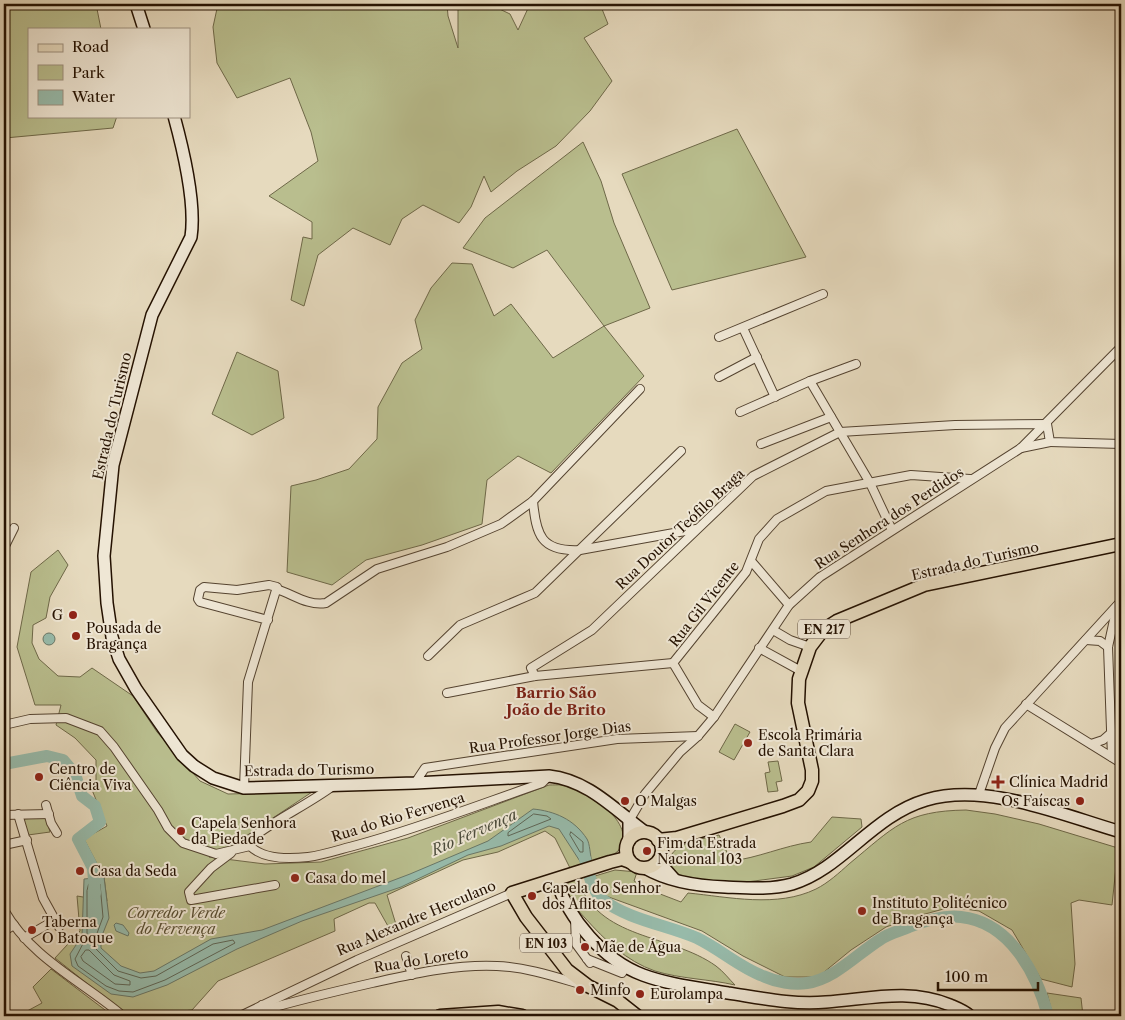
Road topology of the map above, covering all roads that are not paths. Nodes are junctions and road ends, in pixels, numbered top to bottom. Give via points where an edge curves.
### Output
1 (136, 4) edge
2 (144, 28) edge
3 (174, 118) edge
4 (823, 294) dead end
5 (743, 328) junction
6 (719, 337) dead end
7 (1121, 347) edge
8 (757, 357) junction
9 (856, 364) dead end
10 (719, 377) dead end
11 (810, 381) junction
12 (640, 389) dead end
13 (774, 397) junction
14 (740, 412) dead end
15 (831, 417) junction
16 (1047, 424) junction
17 (840, 432) junction
18 (1050, 442) junction
19 (760, 444) dead end
20 (1121, 444) edge
21 (1021, 448) junction
22 (681, 452) dead end
23 (970, 479) junction
24 (870, 483) junction
25 (533, 501) junction
26 (14, 528) dead end
27 (696, 528) junction
28 (892, 530) junction
29 (1121, 544) edge
30 (4, 548) edge
31 (580, 550) junction
32 (752, 562) junction
33 (276, 589) junction
34 (1120, 603) edge
35 (790, 605) junction
36 (268, 620) junction
37 (773, 630) junction
38 (1086, 640) junction
39 (810, 647) junction
40 (1108, 647) junction
41 (759, 648) junction
42 (428, 656) dead end
43 (673, 663) junction
44 (801, 671) junction
45 (535, 676) junction
46 (447, 693) dead end
47 (1026, 704) junction
48 (714, 718) junction
49 (4, 725) edge
50 (1111, 733) junction
51 (698, 736) junction
52 (1091, 744) junction
53 (1112, 757) junction
54 (1121, 763) edge
55 (549, 776) junction
56 (415, 783) junction
57 (336, 784) junction
58 (244, 788) junction
59 (979, 794) junction
60 (46, 805) dead end
61 (18, 814) junction
62 (49, 814) junction
63 (4, 815) edge
64 (629, 821) junction
65 (645, 832) junction
66 (1121, 832) edge
67 (57, 833) dead end
68 (27, 840) junction
69 (628, 843) junction
70 (4, 845) edge
71 (250, 846) junction
72 (659, 851) junction
73 (232, 852) junction
74 (610, 862) junction
75 (630, 862) junction
76 (645, 868) junction
77 (556, 880) junction
78 (678, 881) junction
79 (275, 885) dead end
80 (512, 893) junction
81 (4, 910) edge
82 (575, 918) junction
83 (14, 925) junction
84 (4, 931) edge
85 (576, 936) junction
86 (24, 938) junction
87 (552, 951) junction
88 (406, 956) dead end
89 (626, 966) junction
90 (412, 975) junction
91 (588, 986) junction
92 (262, 1005) junction
93 (966, 1014) edge
94 (123, 1016) edge
95 (240, 1016) edge
96 (440, 1016) edge
97 (522, 1016) edge
98 (637, 1016) edge

1 - 2 street
3 - 58 street, Estrada do Turismo via 193,224 191,237 152,315 113,465 104,556 107,603 119,659 182,755 213,778
4 - 5 street
5 - 6 street
5 - 8 street
7 - 16 street, Rua Senhora dos Perdidos
8 - 10 street
8 - 13 street
9 - 11 street
11 - 13 street
11 - 15 street
12 - 25 street
13 - 14 street
15 - 17 street
15 - 19 street
16 - 17 street, Rua Doutor Teófilo Braga via 955,425
16 - 18 street
16 - 21 street, Rua Senhora dos Perdidos
17 - 24 street
17 - 27 street, Rua Doutor Teófilo Braga via 753,476
18 - 20 street
18 - 21 street
21 - 23 street, Rua Senhora dos Perdidos
22 - 31 street
23 - 24 street, Rua Gil Vicente via 911,475
23 - 28 street, Rua Senhora dos Perdidos
24 - 28 street
24 - 32 street, Rua Gil Vicente via 826,491 777,519 759,539
25 - 31 street via 536,528 547,544 563,551
25 - 33 street via 492,528 447,547 377,569 332,600 317,604
26 - 30 street
27 - 31 street
27 - 45 street, Rua Doutor Teófilo Braga via 592,630 531,668
28 - 35 street, Rua Senhora dos Perdidos via 820,577
29 - 39 main road, Estrada do Turismo / EN 217 via 924,585 837,621 823,630
31 - 42 street via 535,593 460,625
32 - 35 street
32 - 43 street, Rua Gil Vicente
33 - 36 street
33 - 36 street via 269,585 237,590 204,587 200,590 200,602
34 - 38 street
34 - 40 street
35 - 37 street, Rua Senhora dos Perdidos
36 - 58 street via 248,682
37 - 39 street
37 - 41 street, Rua Senhora dos Perdidos
38 - 40 street via 1100,641
38 - 47 street
39 - 44 main road, Estrada do Turismo / EN 217
40 - 50 street
41 - 44 street
41 - 48 street, Rua Senhora dos Perdidos
43 - 45 street
43 - 48 street, Rua Gil Vicente via 698,705
44 - 72 main road, Estrada do Turismo / EN 217 via 798,703 812,770 808,791 798,800 783,806 677,838
45 - 46 street
47 - 52 street
47 - 59 street via 1005,728
48 - 51 street, Rua Senhora dos Perdidos
49 - 73 street via 30,719 66,718 100,731 168,828 184,843 216,854
50 - 52 street
50 - 53 street
51 - 56 street, Rua Professor Jorge Dias via 617,738 425,768
51 - 64 street, Rua Senhora dos Perdidos via 645,794
52 - 53 street
53 - 54 street
55 - 56 street, Estrada do Turismo
55 - 64 street, Estrada do Turismo via 562,777 590,790
55 - 71 street, Rua do Rio Fervença via 542,783 380,839 309,857 276,858 261,854
56 - 57 street, Estrada do Turismo
57 - 58 street, Estrada do Turismo
57 - 71 street via 262,830 252,838
59 - 66 street
59 - 78 street via 926,800 887,817 827,866 793,883 765,889
60 - 62 street
61 - 62 street
61 - 63 street
61 - 68 street
62 - 67 street
64 - 65 street, Estrada do Turismo
64 - 69 street
65 - 69 main road via 633,836
65 - 72 main road
68 - 70 street
68 - 86 street via 43,898 57,924
69 - 74 main road, Rua Alexandre Herculano via 620,856
69 - 75 main road
71 - 73 street
72 - 76 main road
72 - 78 street via 670,877
73 - 79 street via 211,868 189,892 192,900
74 - 75 main road, Rua Alexandre Herculano via 622,859
74 - 77 main road, Rua Alexandre Herculano
75 - 76 main road
76 - 78 street via 663,878
77 - 80 main road, Rua Alexandre Herculano
77 - 82 street via 564,903
80 - 87 main road, EN 103
80 - 92 street, Rua Alexandre Herculano
81 - 83 street
82 - 85 street
82 - 89 street via 595,941
83 - 84 street
83 - 86 street
85 - 87 street
85 - 89 street via 576,944 589,961 622,973
86 - 94 street via 52,964
87 - 91 main road, EN 103 via 567,970
88 - 90 street
89 - 93 street via 664,982 788,1003 907,995 927,998
90 - 91 street, Rua do Loreto via 463,967 498,966
90 - 92 street, Rua do Loreto via 268,1009
91 - 98 main road, Rua do Loreto / EN 103 via 613,998
92 - 95 street, Rua Alexandre Herculano
96 - 97 main road via 498,1012

